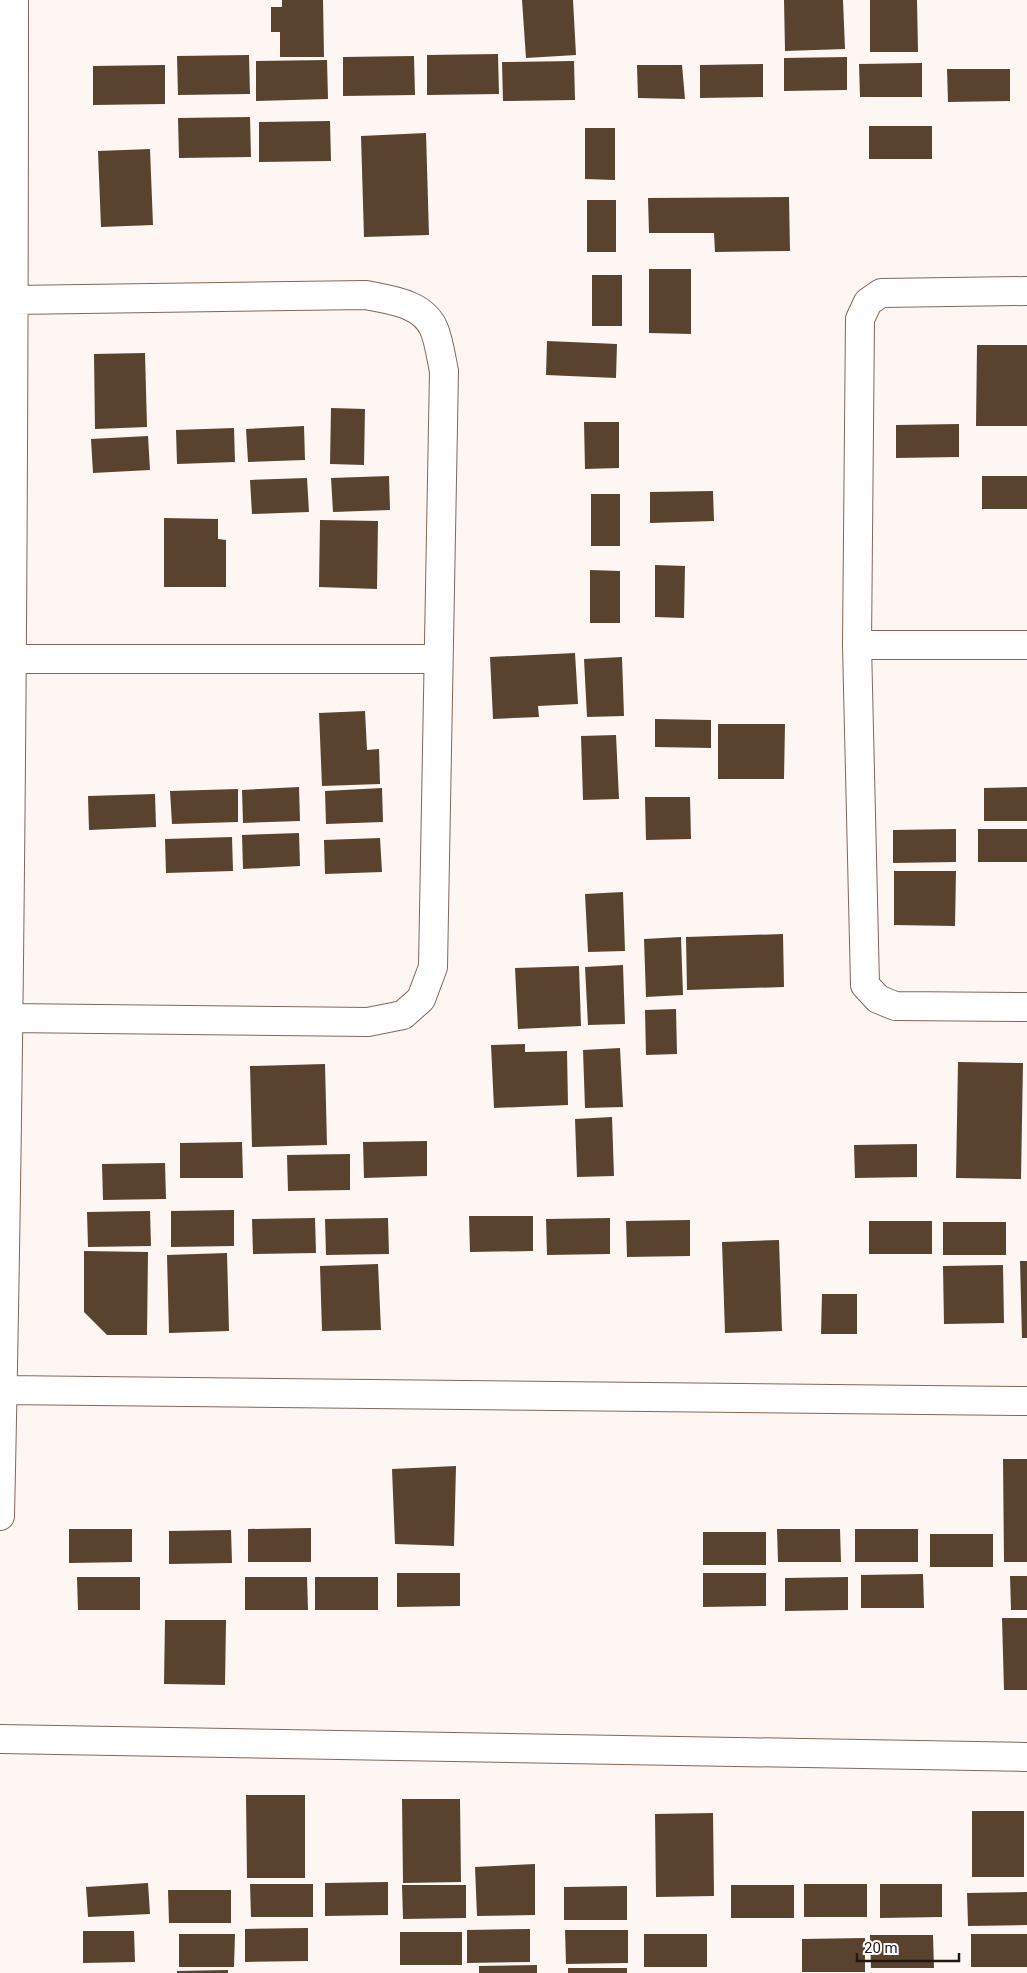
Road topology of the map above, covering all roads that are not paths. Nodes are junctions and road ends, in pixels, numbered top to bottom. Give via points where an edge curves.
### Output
1 (14, 0) edge
2 (1027, 291) edge
3 (14, 300) junction
4 (857, 645) junction
5 (1027, 645) edge
6 (13, 659) junction
7 (438, 659) junction
8 (1027, 1007) edge
9 (9, 1018) junction
10 (3, 1390) junction
11 (1027, 1401) edge
12 (0, 1516) edge
13 (0, 1739) edge
14 (1027, 1757) edge

1 - 3 street
2 - 4 street via 881,293 868,302 860,319
3 - 6 street
3 - 7 street via 366,295 394,300 420,310 434,328 444,371
4 - 5 street
4 - 8 street via 865,985 878,999 895,1006
6 - 7 street
6 - 9 street
7 - 9 street via 433,967 421,999 404,1015 368,1022
9 - 10 street
10 - 11 street
10 - 12 street
13 - 14 street

